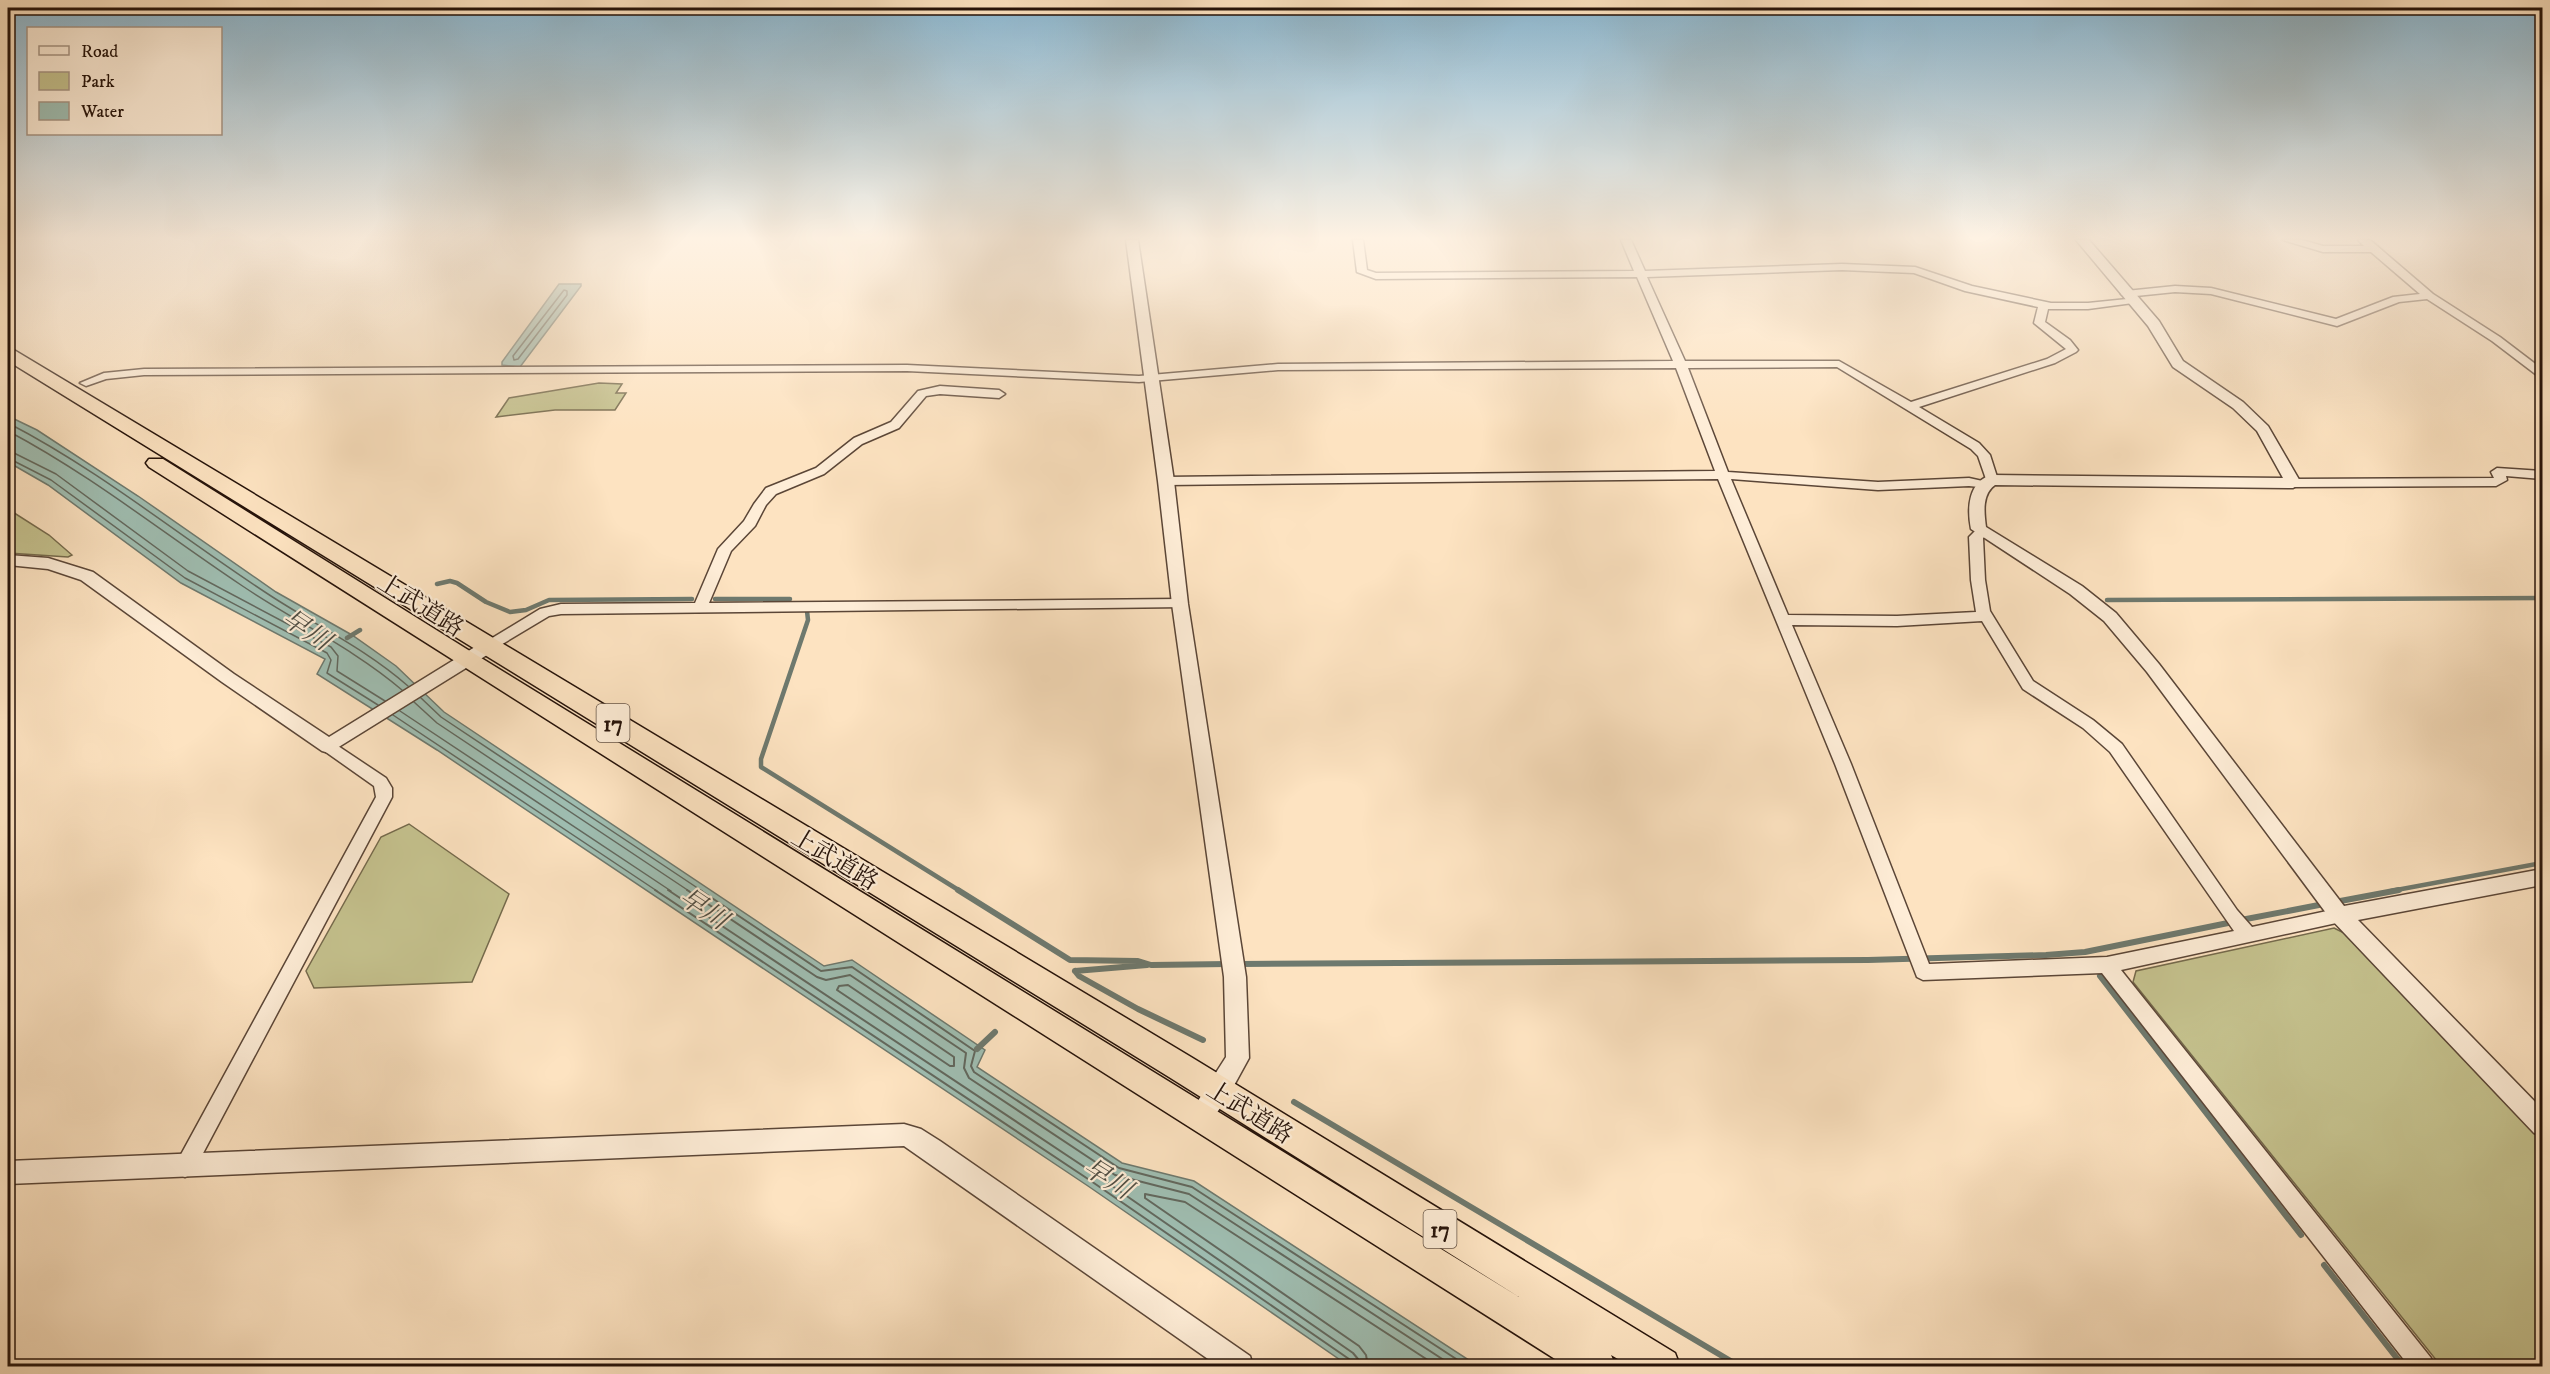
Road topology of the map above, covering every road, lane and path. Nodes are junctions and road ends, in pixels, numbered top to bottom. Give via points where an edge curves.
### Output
1 (1141, 304) edge
2 (1654, 304) edge
3 (2039, 304) edge
4 (2097, 304) edge
5 (2136, 304) edge
6 (2263, 304) edge
7 (2384, 304) edge
8 (2442, 304) edge
9 (2044, 305) junction
10 (8, 354) edge
11 (1681, 366) junction
12 (8, 371) edge
13 (965, 371) junction
14 (2542, 374) edge
15 (1151, 378) junction
16 (86, 383) dead end
17 (957, 391) junction
18 (999, 394) dead end
19 (1912, 406) junction
20 (1723, 475) junction
21 (2542, 475) edge
22 (1166, 481) junction
23 (1988, 482) junction
24 (2293, 483) junction
25 (1981, 533) junction
26 (8, 560) edge
27 (1180, 604) junction
28 (700, 606) junction
29 (1986, 616) junction
30 (1784, 620) junction
31 (489, 646) junction
32 (457, 665) junction
33 (329, 746) junction
34 (2542, 877) edge
35 (2334, 908) junction
36 (2247, 934) junction
37 (2107, 965) junction
38 (1209, 1105) junction
39 (2542, 1125) edge
40 (185, 1167) junction
41 (8, 1173) edge
42 (1240, 1366) edge
43 (1598, 1366) edge
44 (1662, 1366) edge
45 (2422, 1366) edge

1 - 15 street
2 - 11 street
3 - 9 street
4 - 9 street
5 - 24 street via 2154,324 2178,364 2238,405 2263,429
6 - 7 street via 2337,323
8 - 14 street
9 - 19 street via 2039,323 2072,351
10 - 31 highway, 上武道路 / 17
11 - 15 street via 1278,367
11 - 19 street via 1839,364
11 - 20 street
12 - 32 highway, 上武道路 / 17
13 - 15 street
13 - 16 street via 144,372 104,376
13 - 17 street
15 - 22 street
17 - 18 street
17 - 28 street via 918,396 896,425 858,441 819,471 771,491 750,523 725,549
19 - 23 street via 1981,451
20 - 22 street
20 - 23 street via 1847,485
20 - 30 street
21 - 24 street via 2497,472 2501,480 2496,482
22 - 27 street
23 - 24 street
23 - 25 street via 1979,495 1977,522
25 - 29 street via 1976,537 1978,580
25 - 35 street via 2076,590 2110,617 2160,676
26 - 33 street via 43,562 87,576
27 - 28 street
27 - 38 street via 1233,967 1238,1058
28 - 31 street via 550,610
29 - 30 street via 1897,621
29 - 36 street via 2028,685 2116,748
30 - 37 street via 1923,972
31 - 32 street
31 - 38 highway, 上武道路 / 17
32 - 33 street
32 - 38 highway, 上武道路 / 17
33 - 40 street via 380,782 384,797
34 - 35 street
35 - 36 street
35 - 39 street
36 - 37 street
37 - 45 street
38 - 43 highway, 上武道路 / 17
38 - 44 highway, 上武道路 / 17
40 - 41 street
40 - 42 street via 904,1135 931,1149

